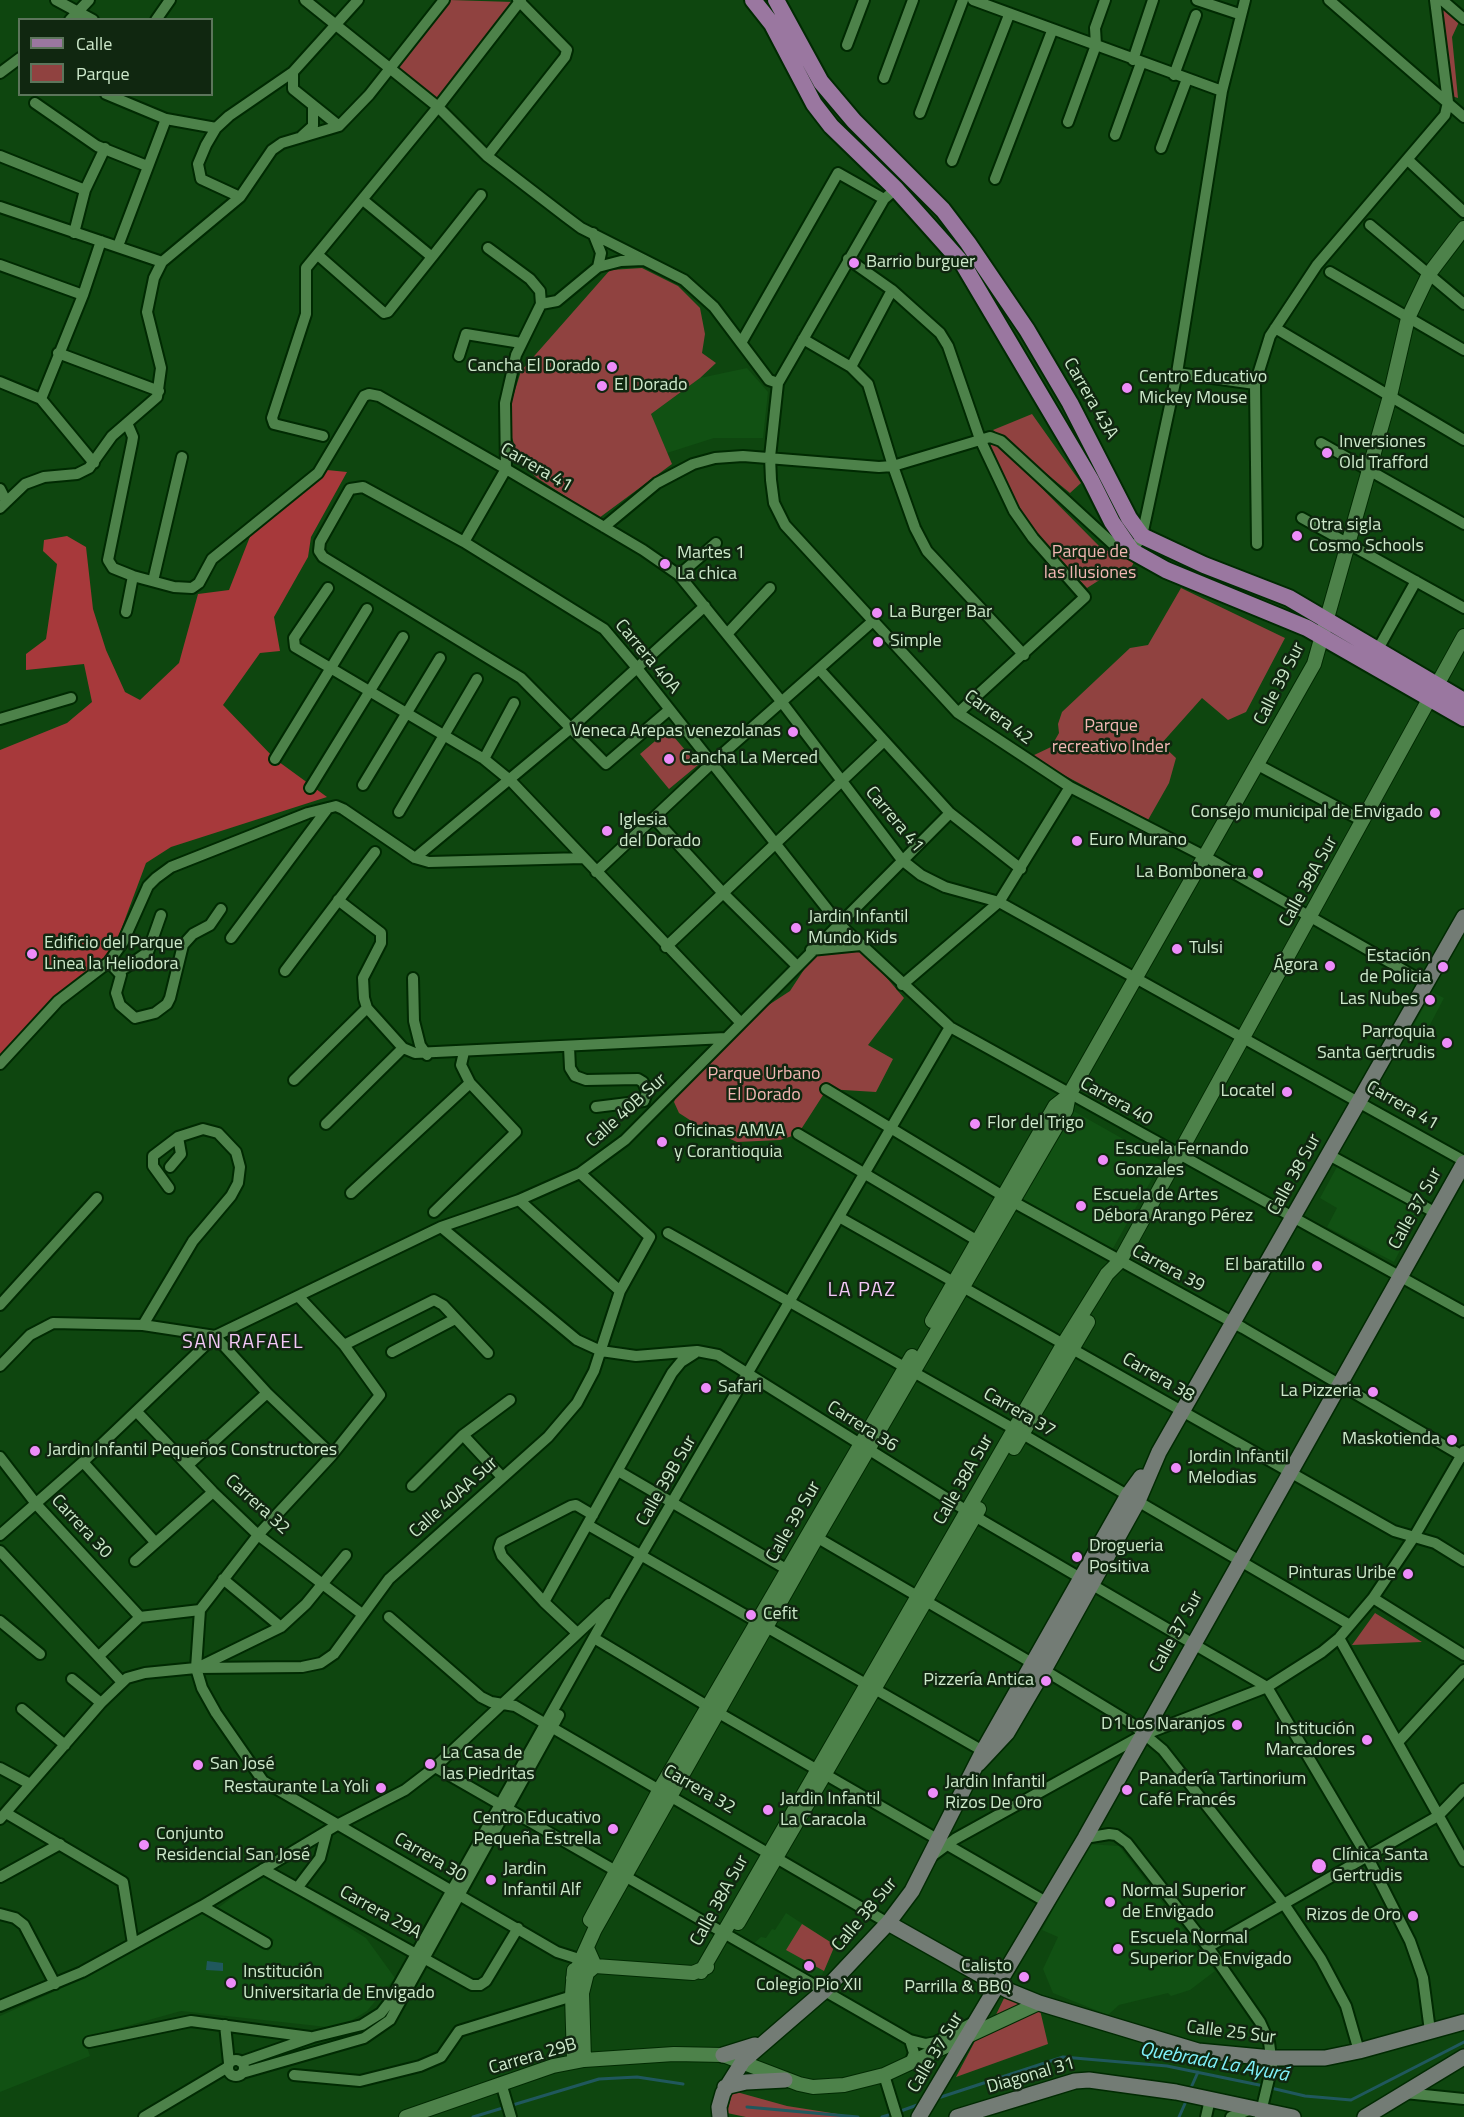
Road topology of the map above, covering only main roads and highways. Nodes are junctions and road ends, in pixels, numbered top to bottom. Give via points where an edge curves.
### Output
1 (753, 0) edge
2 (776, 0) edge
3 (1434, 692) junction
4 (1464, 701) edge
5 (1464, 718) edge
6 (1464, 917) edge
7 (1464, 1162) edge
8 (888, 1923) junction
9 (999, 1986) junction
10 (1464, 2022) edge
11 (774, 2035) junction
12 (716, 2055) road end
13 (1464, 2056) edge
14 (785, 2080) road end
15 (730, 2081) junction
16 (922, 2111) edge
17 (1258, 2112) edge
18 (720, 2117) edge
19 (957, 2117) edge
20 (1293, 2117) edge
21 (1365, 2117) edge

1 - 3 main road via 772,24 814,104 831,126 890,194 963,264 1132,551
2 - 3 main road, Carrera 43A via 821,82 854,121 943,210 968,243 1027,330 1142,536 1204,566 1289,598 1378,649
3 - 4 main road
3 - 5 main road
6 - 8 main road, Calle 38 Sur via 1133,1498 1007,1733 980,1758 943,1841
7 - 9 main road, Calle 37 Sur
8 - 9 main road, Carrera 32
8 - 11 main road, Calle 38 Sur via 824,1991
9 - 10 main road, Calle 25 Sur via 1039,2003 1198,2051 1272,2065 1359,2051
9 - 16 main road, Calle 37 Sur
11 - 12 main road via 741,2051
11 - 15 main road, Calle 38 Sur via 743,2061
13 - 21 main road
14 - 15 main road
15 - 18 main road via 719,2108
17 - 19 main road, Diagonal 31 via 1204,2098 1075,2080
17 - 20 main road, Diagonal 31

